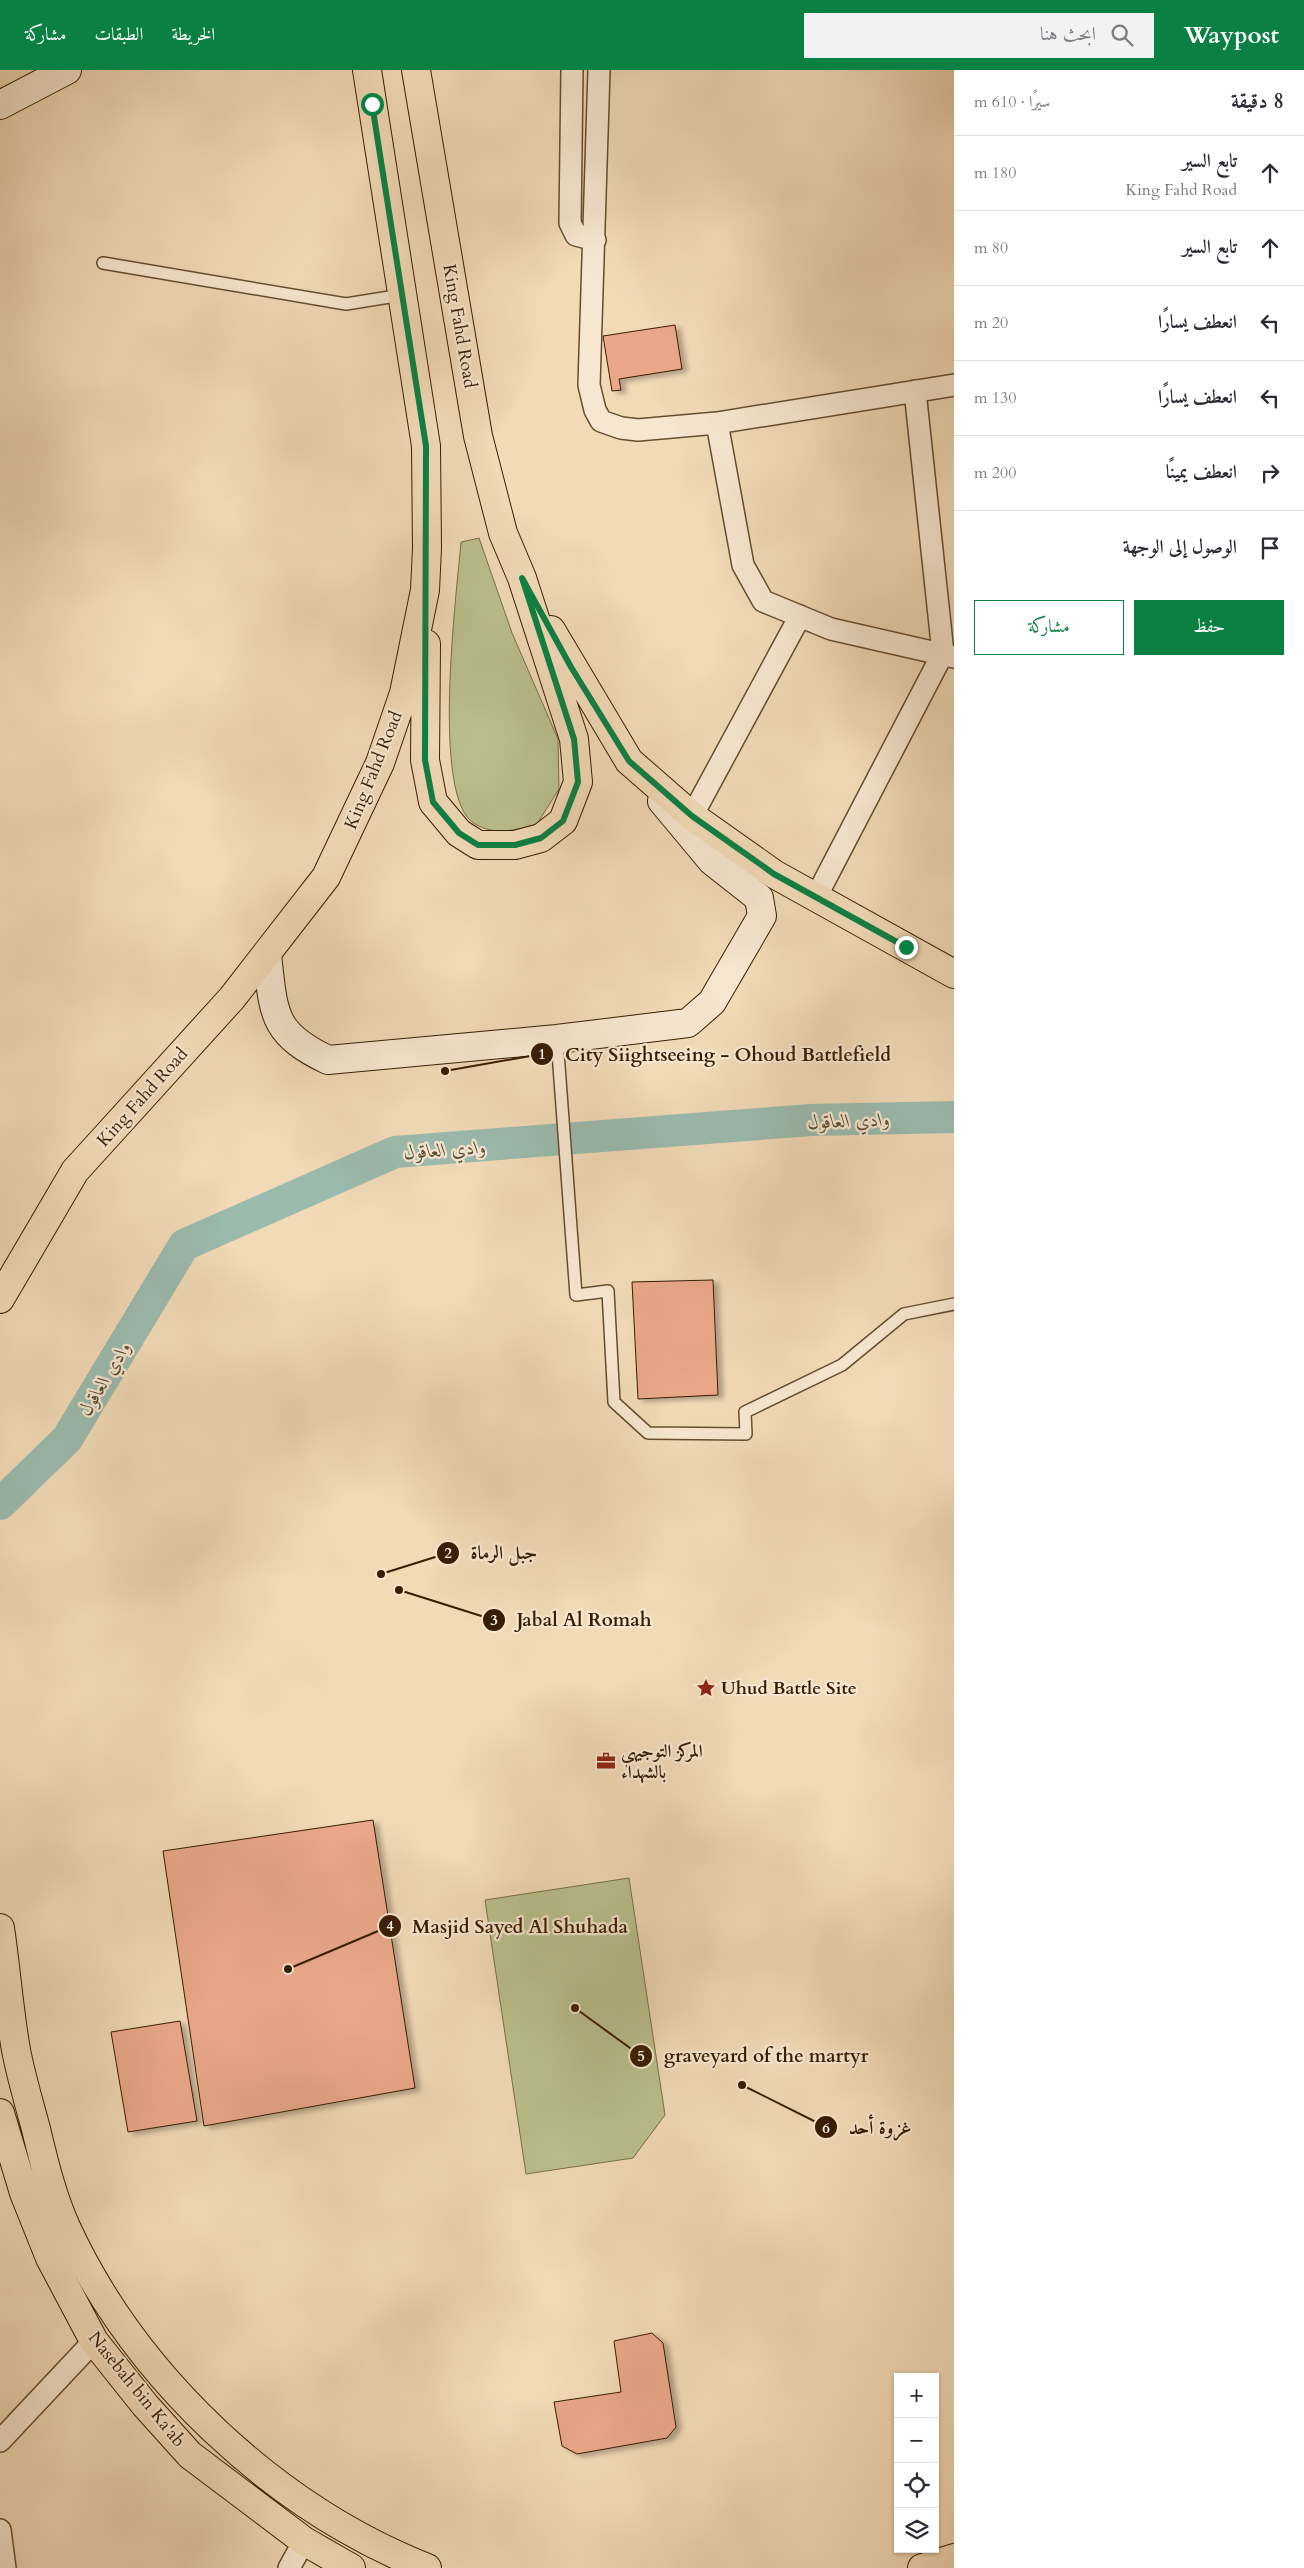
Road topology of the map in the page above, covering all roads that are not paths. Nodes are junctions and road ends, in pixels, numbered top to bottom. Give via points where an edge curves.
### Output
1 (67, 70) edge
2 (416, 70) edge
3 (572, 70) edge
4 (599, 70) edge
5 (367, 72) edge
6 (0, 105) edge
7 (595, 240) junction
8 (103, 262) dead end
9 (404, 295) junction
10 (954, 385) edge
11 (915, 391) junction
12 (717, 423) junction
13 (522, 578) junction
14 (425, 590) junction
15 (800, 616) junction
16 (948, 655) edge
17 (629, 761) junction
18 (692, 816) junction
19 (815, 899) junction
20 (267, 955) junction
21 (954, 974) edge
22 (557, 1039) junction
23 (0, 1299) edge
24 (954, 1304) edge
25 (0, 1928) edge
26 (0, 2113) edge
27 (94, 2341) junction
28 (0, 2441) edge
29 (0, 2530) edge
30 (304, 2541) junction
31 (954, 2558) edge
32 (5, 2568) edge
33 (289, 2568) edge
34 (351, 2568) edge
35 (427, 2568) edge
36 (922, 2568) edge

1 - 6 street
2 - 13 main road, King Fahd Road via 478,436 503,533
3 - 7 street via 570,222 576,235
4 - 7 street
5 - 9 main road, King Fahd Road
7 - 12 street via 589,385 594,410 601,421 638,430
8 - 9 lane via 346,304
9 - 14 main road, King Fahd Road via 426,446
10 - 11 street
11 - 12 street
11 - 16 street
12 - 15 street via 743,565 763,601
13 - 14 main road via 574,739 578,782 563,821 541,838 515,845 478,845 459,833 433,802 425,760
13 - 17 main road via 571,667
14 - 20 main road, King Fahd Road via 404,693 380,763 326,877
15 - 16 street via 831,630
15 - 18 street
16 - 19 street
17 - 18 main road
17 - 22 street via 712,861 759,898 762,916 712,1002 688,1023
18 - 19 main road
19 - 21 main road
20 - 22 street via 273,1009 286,1032 301,1047 328,1060
20 - 23 main road, King Fahd Road via 75,1171
22 - 24 lane via 576,1295 608,1291 614,1402 648,1433 746,1434 744,1412 842,1365 904,1314
25 - 35 main road via 16,2049 45,2168 66,2226 120,2322 155,2369 203,2420 302,2502 366,2539
26 - 27 main road, Nasebah bin Ka'ab via 24,2193 47,2250
27 - 28 street
27 - 30 main road, Nasebah bin Ka'ab via 190,2455
29 - 32 street
30 - 33 street
30 - 34 main road, Nasebah bin Ka'ab
31 - 36 main road

